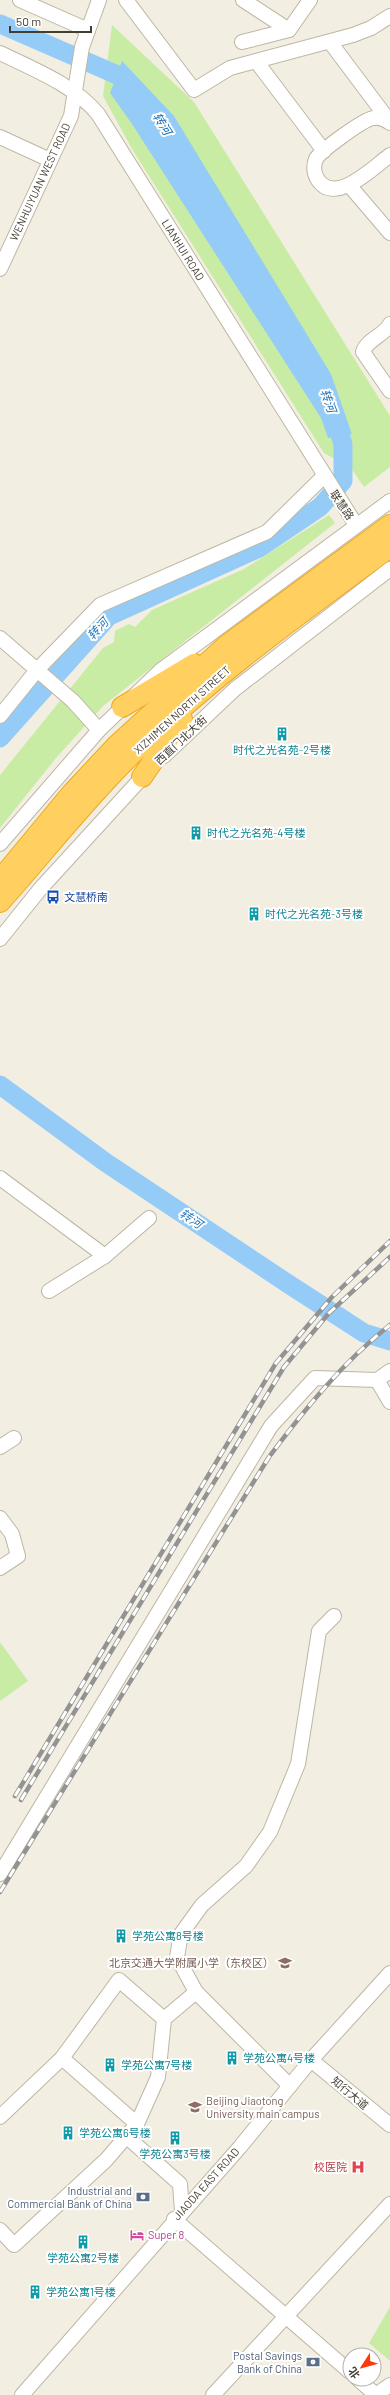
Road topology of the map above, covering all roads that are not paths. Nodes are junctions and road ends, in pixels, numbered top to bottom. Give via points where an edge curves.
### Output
1 (20, 0) edge
2 (99, 0) edge
3 (126, 0) edge
4 (243, 0) edge
5 (310, 0) edge
6 (390, 16) edge
7 (88, 30) junction
8 (289, 30) junction
9 (242, 42) dead end
10 (330, 42) junction
11 (0, 53) edge
12 (256, 61) junction
13 (75, 94) junction
14 (390, 123) edge
15 (0, 137) edge
16 (324, 151) junction
17 (390, 155) edge
18 (50, 160) junction
19 (349, 184) junction
20 (390, 233) edge
21 (0, 269) edge
22 (390, 324) edge
23 (390, 391) edge
24 (326, 480) junction
25 (390, 501) edge
26 (356, 525) junction
27 (390, 525) edge
28 (390, 547) edge
29 (390, 569) edge
30 (0, 638) edge
31 (227, 645) junction
32 (34, 674) junction
33 (204, 688) junction
34 (122, 707) junction
35 (0, 716) edge
36 (99, 730) junction
37 (142, 777) junction
38 (78, 800) junction
39 (0, 844) edge
40 (0, 880) edge
41 (0, 902) edge
42 (0, 939) edge
43 (0, 1178) edge
44 (149, 1218) dead end
45 (105, 1256) junction
46 (49, 1291) dead end
47 (390, 1371) edge
48 (377, 1380) junction
49 (390, 1402) edge
50 (14, 1438) dead end
51 (0, 1447) edge
52 (0, 1518) edge
53 (0, 1568) edge
54 (334, 1616) dead end
55 (0, 1874) edge
56 (390, 1973) edge
57 (196, 1992) junction
58 (164, 2019) junction
59 (62, 2058) junction
60 (311, 2060) junction
61 (290, 2086) junction
62 (0, 2116) edge
63 (137, 2124) junction
64 (390, 2125) edge
65 (126, 2136) junction
66 (390, 2204) edge
67 (178, 2215) junction
68 (0, 2230) edge
69 (286, 2317) junction
70 (342, 2365) edge
71 (390, 2385) edge
72 (367, 2387) edge
73 (22, 2395) edge
74 (213, 2395) edge
75 (376, 2395) edge

1 - 7 street
2 - 7 street, WENHUIYUAN WEST ROAD
3 - 12 street via 194,90 224,71
4 - 8 street
5 - 8 street
6 - 10 street via 368,29
7 - 13 street, WENHUIYUAN WEST ROAD via 82,47
8 - 9 street
10 - 12 street
10 - 14 street
11 - 13 street, LIANHUI ROAD via 45,75
12 - 16 street
13 - 18 street, WENHUIYUAN WEST ROAD via 71,116
13 - 24 street, LIANHUI ROAD via 102,120
14 - 16 street via 380,118 369,119
15 - 18 street
16 - 19 street via 314,165 318,181 334,190
17 - 19 street
18 - 21 street, WENHUIYUAN WEST ROAD
19 - 20 street
22 - 23 street via 387,330 368,344 364,352
24 - 26 street, 联慧路
24 - 32 street via 267,532 100,606
25 - 26 street
26 - 34 street via 160,671
27 - 31 highway, XIZHIMEN NORTH STREET
28 - 33 highway, XIZHIMEN NORTH STREET via 262,640
29 - 37 street, 西直门北大街 via 235,689
30 - 32 street
31 - 34 highway
31 - 38 highway, XIZHIMEN NORTH STREET via 116,746
32 - 35 street
32 - 36 street
33 - 37 highway
33 - 38 highway, XIZHIMEN NORTH STREET
34 - 36 street
36 - 39 street
37 - 42 street, 西直门北大街 via 41,888
38 - 40 highway, XIZHIMEN NORTH STREET
38 - 41 highway, XIZHIMEN NORTH STREET
43 - 45 street
44 - 45 street
45 - 46 street
47 - 48 street
48 - 49 street
48 - 55 street via 315,1378 270,1426
50 - 51 street
52 - 53 street via 12,1534 18,1556
54 - 57 street via 319,1631 298,1764 270,1832 246,1866 202,1905 181,1934 176,1957
56 - 60 street, JIAODA EAST ROAD
57 - 58 street
57 - 61 street
58 - 59 street via 119,1980
58 - 63 street via 158,2077
59 - 62 street
59 - 63 street
60 - 61 street, JIAODA EAST ROAD
60 - 64 street, 知行大道
61 - 67 street, JIAODA EAST ROAD via 240,2147
63 - 65 street
65 - 67 street via 180,2184
65 - 68 street via 106,2160 14,2245
66 - 69 street
67 - 69 street
67 - 73 street, JIAODA EAST ROAD
69 - 70 street
69 - 74 street
71 - 75 street
72 - 75 street

